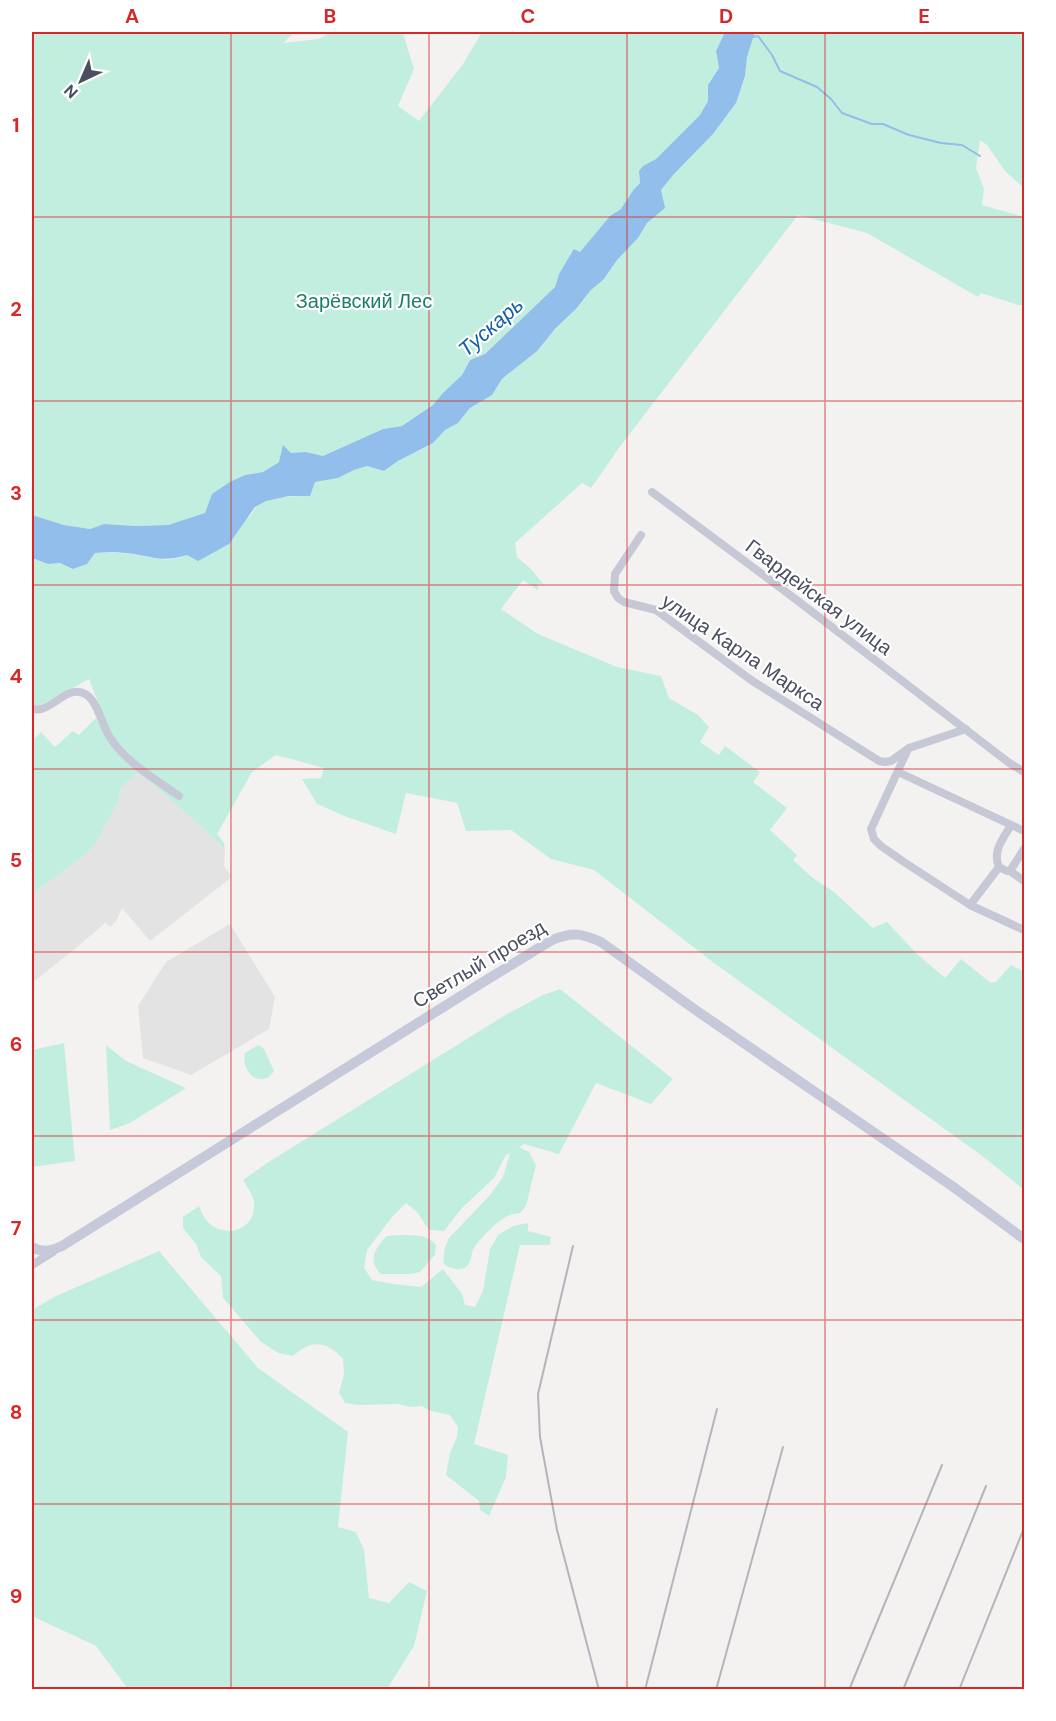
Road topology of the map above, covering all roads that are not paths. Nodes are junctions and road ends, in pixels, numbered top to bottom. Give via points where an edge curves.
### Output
1 (652, 492) dead end
2 (641, 535) dead end
3 (32, 709) edge
4 (966, 729) junction
5 (909, 748) junction
6 (898, 772) junction
7 (1024, 772) edge
8 (179, 796) dead end
9 (1011, 825) junction
10 (1024, 831) edge
11 (1024, 849) edge
12 (999, 867) junction
13 (1010, 871) junction
14 (1024, 881) edge
15 (970, 905) junction
16 (1024, 930) edge
17 (1024, 1239) edge
18 (62, 1246) junction
19 (32, 1247) edge
20 (32, 1265) edge

1 - 4 street, Гвардейская улица
2 - 5 street, улица Карла Маркса via 615,574 613,583 618,598 657,610 751,680 879,761 891,761
3 - 8 street via 42,709 66,695 82,692 96,705 110,738 130,760
4 - 5 street, улица Карла Маркса
4 - 7 street
5 - 6 street
6 - 9 street
6 - 15 street via 871,829 874,839
9 - 10 street
9 - 12 street via 996,852
11 - 13 street
12 - 13 street
12 - 15 street
13 - 14 street
15 - 16 street
17 - 18 street, Светлый проезд via 601,942 574,934 552,940 496,973
18 - 19 street, Светлый проезд via 45,1251
18 - 20 street

